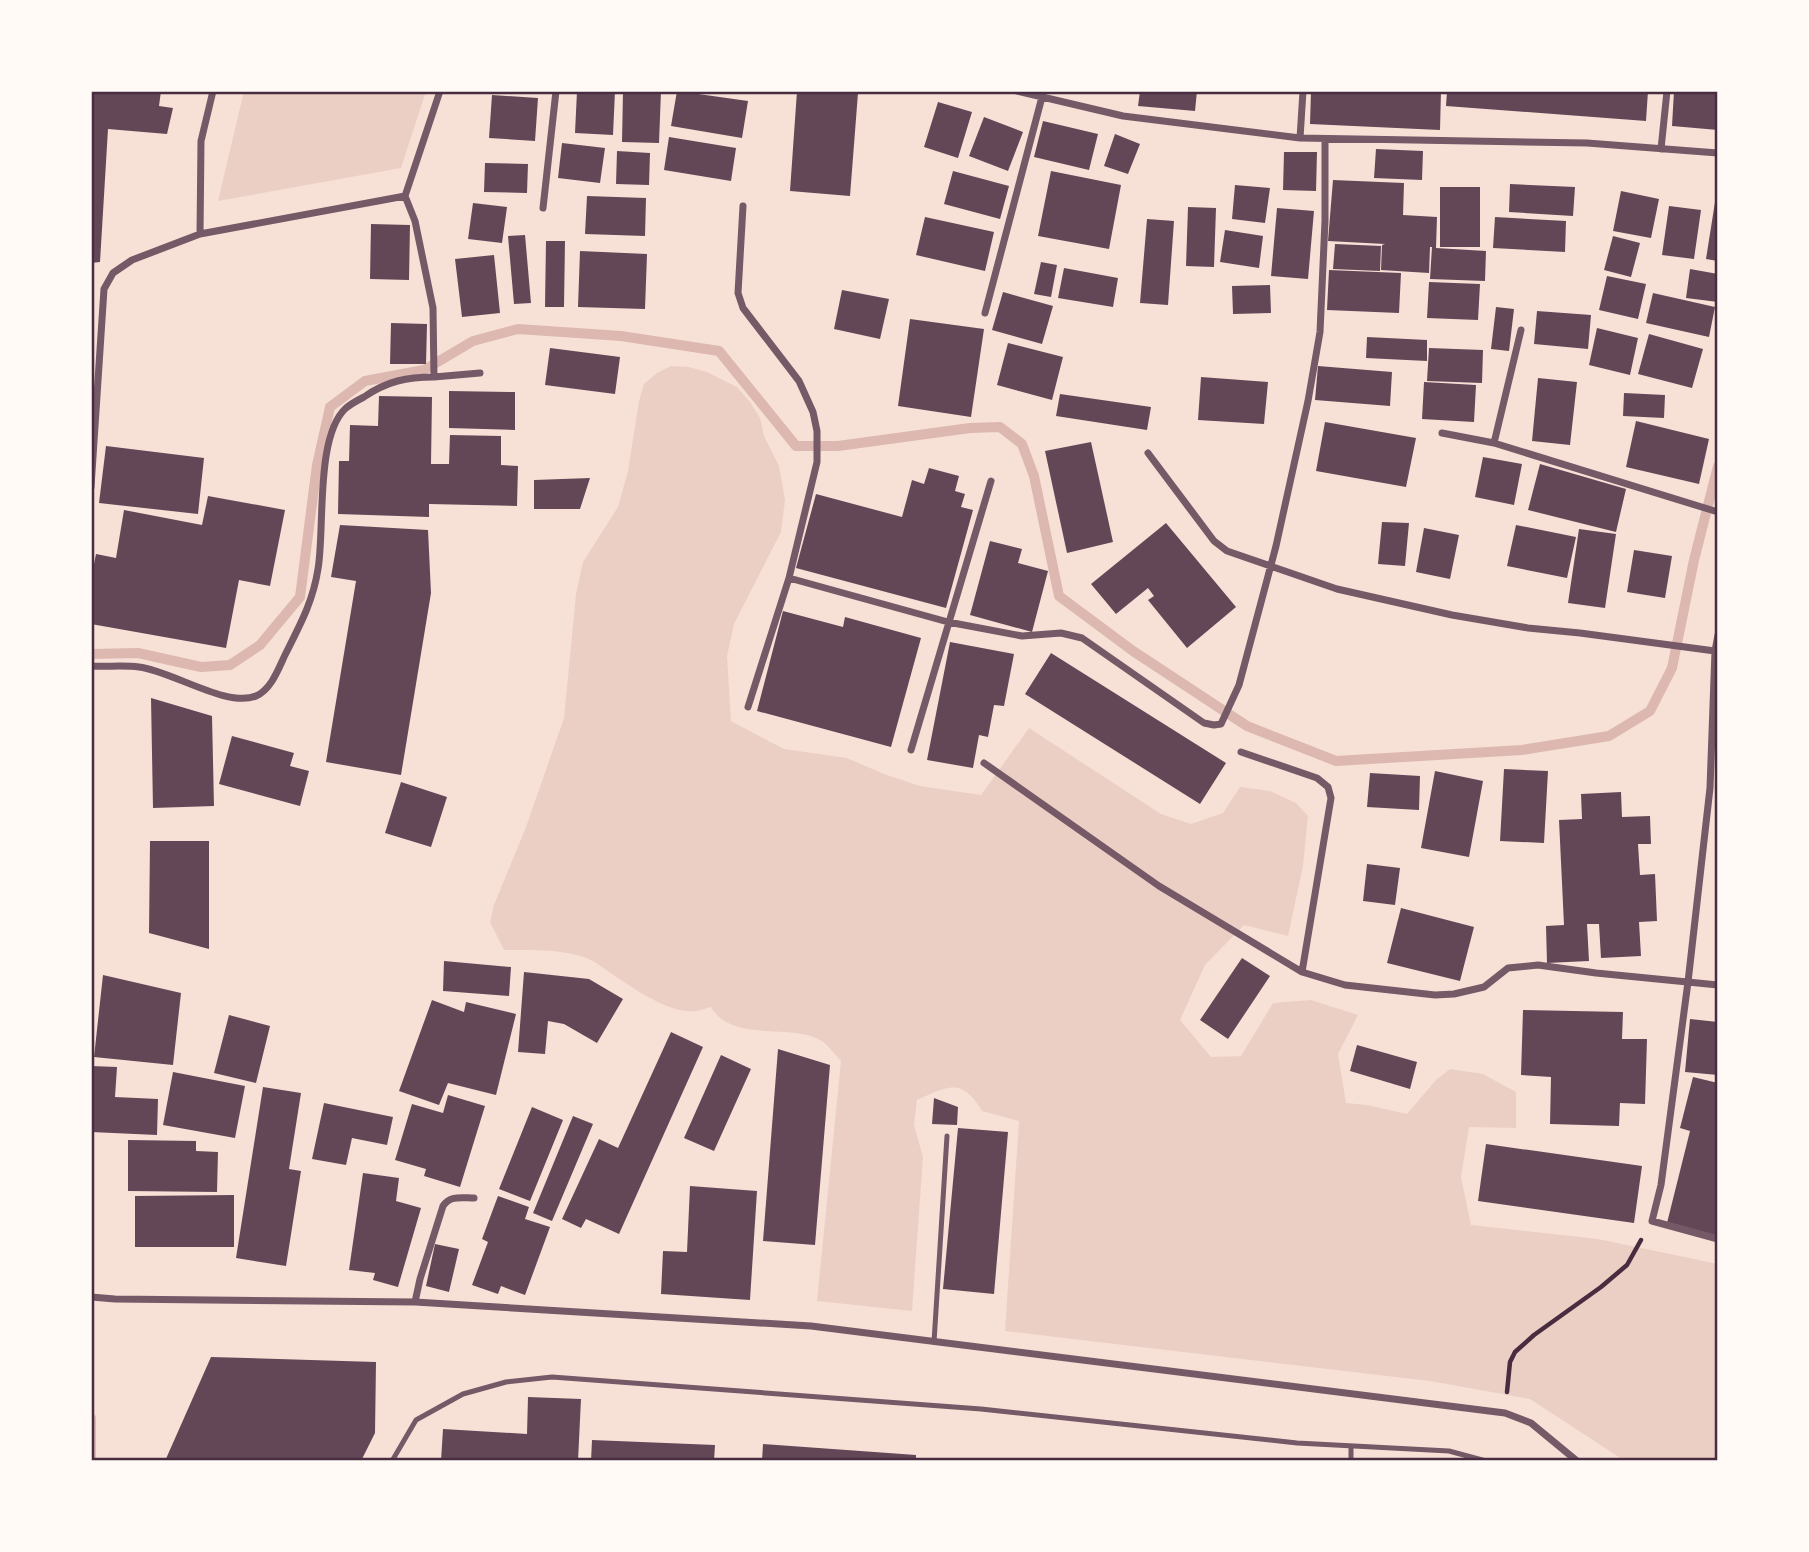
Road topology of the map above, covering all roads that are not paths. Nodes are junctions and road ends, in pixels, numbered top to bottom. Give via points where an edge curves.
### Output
1 (213, 91) edge
2 (440, 91) edge
3 (556, 91) edge
4 (1017, 91) edge
5 (1303, 91) edge
6 (1667, 91) edge
7 (1042, 97) junction
8 (1300, 138) junction
9 (1325, 139) junction
10 (1661, 149) junction
11 (1718, 153) edge
12 (405, 196) junction
13 (743, 206) dead end
14 (542, 208) dead end
15 (200, 234) junction
16 (985, 313) dead end
17 (1521, 330) dead end
18 (480, 373) dead end
19 (433, 374) junction
20 (1442, 433) dead end
21 (92, 442) edge
22 (1494, 443) junction
23 (1148, 453) dead end
24 (991, 481) dead end
25 (91, 487) edge
26 (1718, 512) edge
27 (1270, 567) junction
28 (789, 578) junction
29 (948, 622) junction
30 (1718, 635) edge
31 (1715, 651) junction
32 (91, 666) edge
33 (748, 707) dead end
34 (911, 750) dead end
35 (1241, 752) dead end
36 (984, 763) dead end
37 (1714, 789) edge
38 (1302, 972) junction
39 (1688, 982) junction
40 (1718, 985) edge
41 (947, 1136) dead end
42 (474, 1198) dead end
43 (1718, 1239) edge
44 (91, 1297) edge
45 (415, 1302) junction
46 (933, 1342) junction
47 (1352, 1447) junction
48 (392, 1461) edge
49 (1351, 1461) edge
50 (1486, 1461) edge
51 (1577, 1461) edge

1 - 15 street via 201,141
2 - 12 street
3 - 14 street
4 - 7 street
5 - 8 street
6 - 10 street
7 - 8 street via 1123,116
7 - 16 street
8 - 9 street
9 - 10 street via 1587,143
9 - 27 street via 1320,332
10 - 11 street
12 - 15 street
12 - 19 street via 415,221 433,308
13 - 28 street via 738,293 743,308 799,381 817,431 817,462
15 - 21 street via 132,260 113,273 104,289
17 - 22 street
18 - 19 street
19 - 32 street via 395,380 375,389 344,410 332,430 324,468 318,567 309,606 271,684 257,695 239,699 139,667
20 - 22 street
21 - 25 street
22 - 26 street
23 - 27 street via 1214,541 1227,551
24 - 29 street
27 - 29 street via 1237,690 1221,724 1204,723 1082,638 1061,633 1022,636
27 - 31 street via 1337,589 1452,615
28 - 29 street
28 - 33 street
29 - 34 street
30 - 31 street
31 - 37 street
35 - 38 street via 1317,778 1328,787 1331,798
36 - 38 street via 1159,886
37 - 39 street
38 - 39 street via 1345,985 1435,995 1484,987 1508,968 1538,965
39 - 40 street
39 - 43 street via 1661,1185 1651,1221
41 - 46 lane
42 - 45 street via 452,1198 443,1206
44 - 45 street
45 - 46 street via 811,1326
46 - 51 street via 1505,1413 1531,1423
47 - 48 lane via 981,1409 552,1377 506,1382 463,1394 416,1420
47 - 49 lane
47 - 50 lane via 1449,1451

